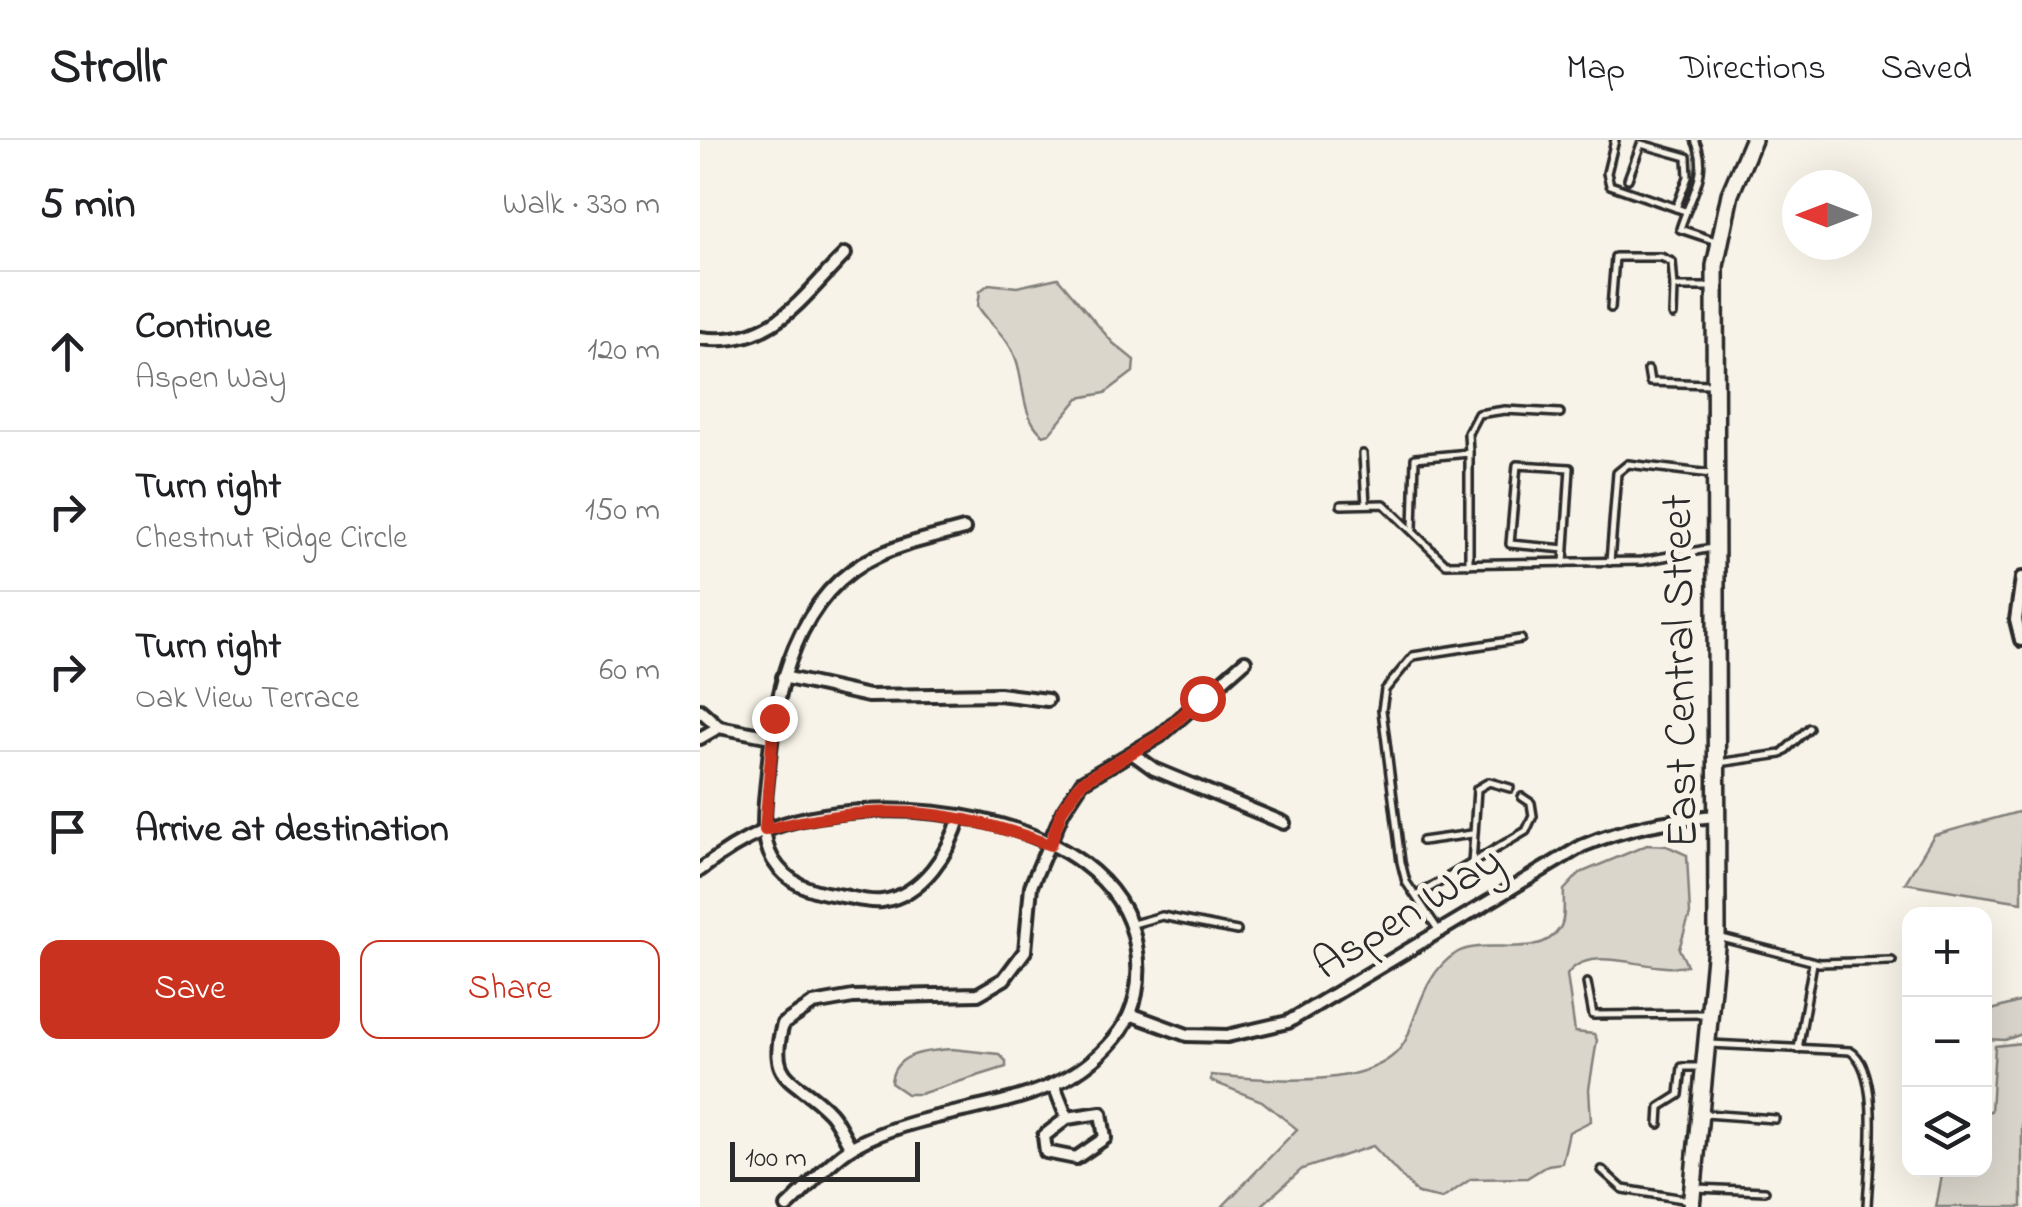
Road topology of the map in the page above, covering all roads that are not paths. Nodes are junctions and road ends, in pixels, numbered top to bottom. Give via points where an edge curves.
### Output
1 (1615, 140) edge
2 (1695, 140) edge
3 (1753, 140) edge
4 (1628, 179) dead end
5 (1676, 208) junction
6 (1686, 211) junction
7 (1718, 242) junction
8 (845, 254) dead end
9 (1674, 287) junction
10 (1714, 287) junction
11 (1610, 308) dead end
12 (1672, 315) dead end
13 (700, 338) edge
14 (1648, 370) dead end
15 (1713, 384) junction
16 (1560, 413) dead end
17 (1469, 453) junction
18 (1363, 454) dead end
19 (1712, 474) junction
20 (1366, 504) junction
21 (1341, 505) dead end
22 (964, 529) dead end
23 (1413, 529) junction
24 (1712, 548) junction
25 (1566, 549) junction
26 (1564, 562) junction
27 (1610, 562) junction
28 (1468, 564) junction
29 (2022, 578) edge
30 (1521, 640) dead end
31 (2022, 640) edge
32 (1245, 661) dead end
33 (783, 677) junction
34 (1047, 700) dead end
35 (700, 710) edge
36 (719, 727) junction
37 (1810, 728) dead end
38 (771, 737) junction
39 (700, 738) edge
40 (1132, 753) junction
41 (1715, 763) junction
42 (1510, 788) dead end
43 (1522, 796) dead end
44 (960, 816) junction
45 (1716, 816) junction
46 (1284, 823) dead end
47 (765, 830) junction
48 (1472, 834) junction
49 (1422, 841) dead end
50 (1050, 845) junction
51 (1472, 864) junction
52 (700, 870) edge
53 (1416, 896) junction
54 (1132, 924) junction
55 (1236, 931) dead end
56 (1438, 931) junction
57 (1717, 936) junction
58 (1814, 962) junction
59 (1892, 962) dead end
60 (1587, 983) dead end
61 (1130, 1014) junction
62 (1712, 1014) junction
63 (1710, 1044) junction
64 (1798, 1048) junction
65 (1707, 1067) junction
66 (1055, 1088) junction
67 (1702, 1114) junction
68 (1068, 1118) junction
69 (1775, 1119) dead end
70 (1658, 1124) dead end
71 (851, 1148) junction
72 (1602, 1170) dead end
73 (1765, 1191) dead end
74 (1692, 1198) edge
75 (794, 1205) edge
76 (1867, 1207) edge

1 - 5 lane via 1606,174 1610,185
2 - 6 lane via 1702,162
3 - 7 main road, East Central Street
4 - 5 lane via 1641,144 1687,157 1688,177
5 - 6 lane
6 - 7 lane via 1680,230
7 - 10 main road, East Central Street
8 - 13 street via 777,324 737,340
9 - 10 lane
9 - 11 lane via 1672,262 1662,256 1614,257
9 - 12 lane
10 - 15 main road, East Central Street
14 - 15 lane via 1650,382
15 - 19 main road, East Central Street
16 - 17 lane via 1478,414 1468,433
17 - 23 lane via 1415,458
17 - 28 lane
18 - 20 lane
19 - 24 main road, East Central Street
19 - 27 lane via 1628,464 1617,473
20 - 21 lane
20 - 23 lane via 1384,504
22 - 33 street via 855,568 814,610
23 - 28 lane via 1446,564
24 - 27 lane
24 - 41 main road, East Central Street
25 - 25 lane via 1570,468 1517,464 1510,544
25 - 26 lane
26 - 27 lane
26 - 28 lane
29 - 31 street via 2016,598
30 - 53 lane via 1413,656 1385,690 1401,862
32 - 40 street
33 - 34 street via 868,696
33 - 38 street
35 - 36 street
36 - 38 street
36 - 39 street
37 - 41 lane via 1781,754
38 - 47 street
40 - 46 street via 1154,769
40 - 50 street via 1082,782 1062,810
41 - 45 main road, East Central Street
42 - 48 lane via 1489,782 1478,789
43 - 51 lane via 1533,816 1526,830
44 - 47 street via 866,811
44 - 47 street via 941,863 906,893 882,901 798,885 772,859
44 - 50 street
45 - 56 street, Aspen Way via 1620,830
45 - 57 main road, East Central Street
47 - 52 street
48 - 49 lane
48 - 51 lane
50 - 54 street via 1099,875 1126,906
50 - 71 street via 1032,886 1025,951 1004,980 978,994 813,1004 783,1024 775,1051 784,1077 829,1112
51 - 53 lane
53 - 56 lane
54 - 55 lane via 1162,916
54 - 61 street via 1139,961
56 - 61 street, Aspen Way via 1272,1028 1188,1034
57 - 58 lane
57 - 62 main road, East Central Street
58 - 59 lane
58 - 64 lane
60 - 62 lane via 1594,1015
61 - 66 street via 1116,1038
62 - 63 main road, East Central Street
63 - 64 lane
63 - 65 main road, East Central Street
64 - 76 lane via 1860,1057 1870,1082
65 - 67 main road, East Central Street
65 - 70 lane via 1682,1066 1679,1095 1660,1106
66 - 68 street
66 - 71 street via 914,1122
67 - 69 lane
67 - 74 main road, East Central Street
68 - 68 street via 1048,1131 1046,1152 1076,1158 1105,1138 1101,1113
71 - 75 street
72 - 74 lane via 1622,1189
73 - 74 lane

